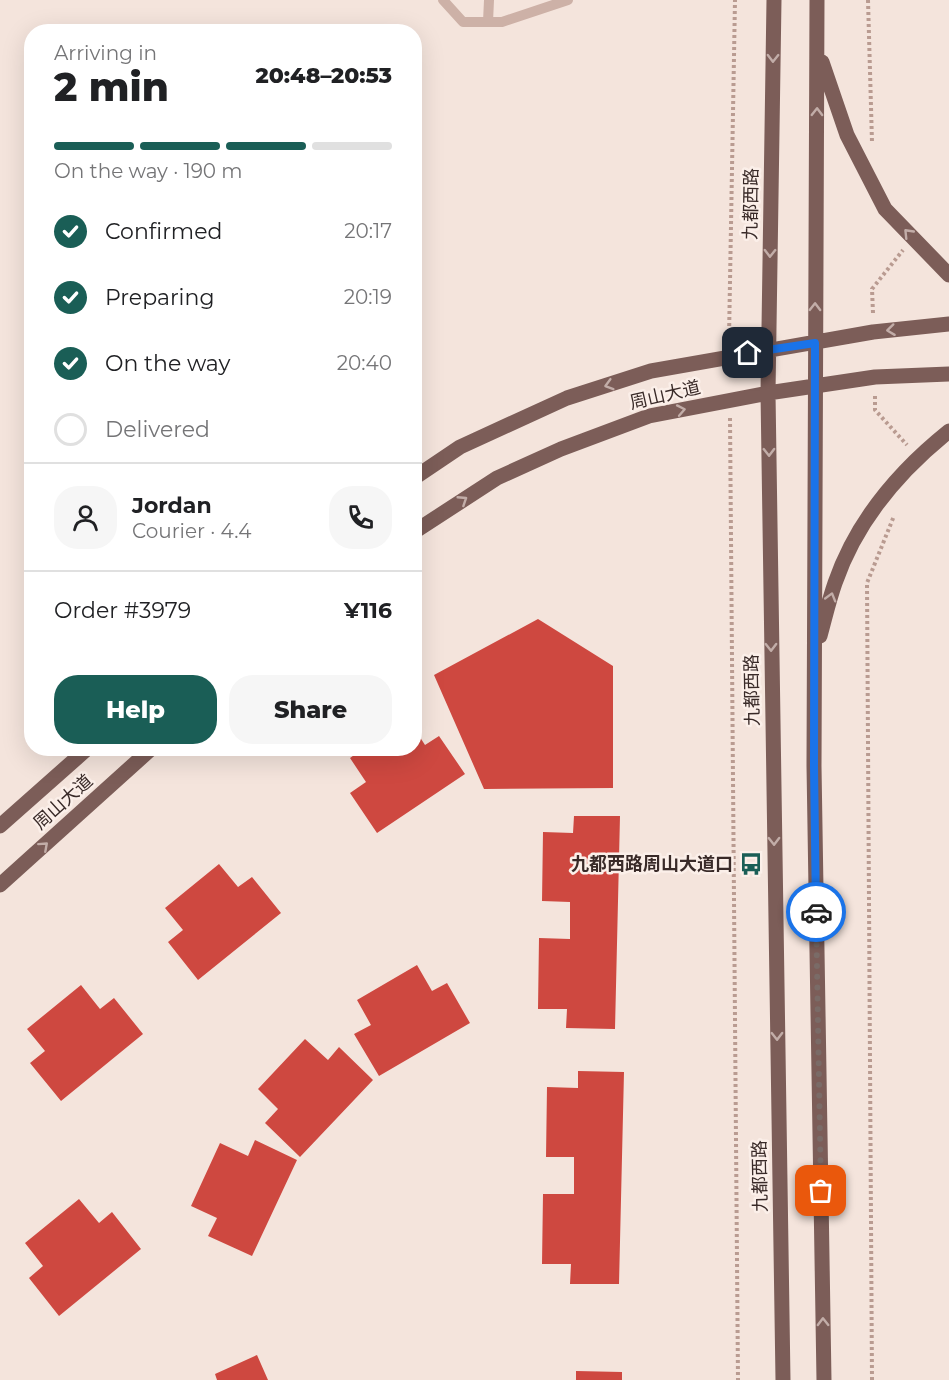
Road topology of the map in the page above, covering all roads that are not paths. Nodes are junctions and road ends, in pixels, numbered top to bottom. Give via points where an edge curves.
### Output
1 (443, 0) edge
2 (489, 0) edge
3 (568, 0) edge
4 (774, 0) edge
5 (817, 0) edge
6 (488, 22) junction
7 (818, 51) junction
8 (949, 275) edge
9 (949, 324) edge
10 (815, 343) junction
11 (768, 350) junction
12 (949, 374) edge
13 (815, 387) junction
14 (768, 393) junction
15 (949, 431) edge
16 (422, 473) edge
17 (422, 527) edge
18 (815, 653) junction
19 (79, 756) edge
20 (143, 756) edge
21 (0, 826) edge
22 (0, 885) edge
23 (783, 1380) edge
24 (824, 1380) edge

1 - 6 lane via 463,22
2 - 6 lane
3 - 6 lane via 502,22
4 -> 11 main road, 九都西路
5 - 7 main road
8 -> 7 main road via 885,209 848,135
10 -> 7 main road
9 -> 10 main road, 周山大道
10 - 11 main road, 周山大道
10 - 13 main road
11 - 14 main road, 九都西路
11 -> 16 main road, 周山大道 via 651,372 567,398 460,447
12 - 13 main road, 周山大道 via 875,377
13 - 14 main road, 周山大道
13 - 18 main road
17 -> 14 main road, 周山大道 via 497,478 561,449 649,416
14 -> 23 main road, 九都西路
18 -> 15 main road via 835,582 867,518 892,485
24 -> 18 main road
19 - 21 main road, 周山大道
22 -> 20 main road, 周山大道

